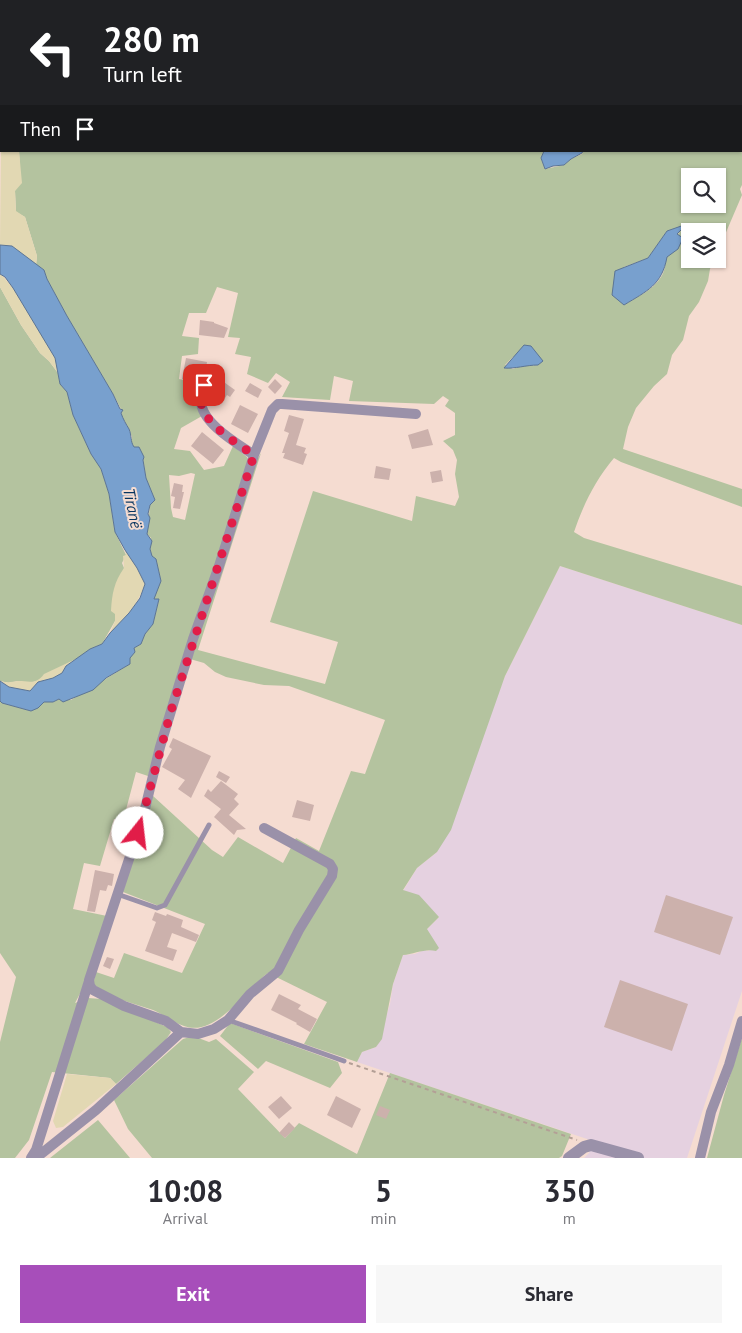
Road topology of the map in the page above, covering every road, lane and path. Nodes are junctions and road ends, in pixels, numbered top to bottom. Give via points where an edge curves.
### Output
1 (204, 385) dead end
2 (416, 414) dead end
3 (254, 455) junction
4 (208, 825) dead end
5 (264, 828) dead end
6 (118, 894) junction
7 (89, 980) junction
8 (228, 1020) junction
9 (742, 1021) edge
10 (181, 1032) junction
11 (344, 1060) joint
12 (46, 1118) junction
13 (65, 1135) junction
14 (591, 1145) junction
15 (32, 1158) edge
16 (36, 1158) edge
17 (569, 1158) edge
18 (638, 1158) edge
19 (700, 1158) edge

1 - 3 street via 201,403 207,417 222,433
2 - 3 street via 278,404 272,410
3 - 6 street via 193,639
4 - 6 lane via 165,905 157,908
5 - 8 street via 330,864 332,876 299,930 283,965 250,994
6 - 7 street
7 - 10 street via 96,993 166,1021
7 - 12 street
8 - 10 street via 198,1034
8 - 11 lane
9 - 19 street
10 - 13 street
11 - 14 path
12 - 13 street via 48,1134
12 - 15 street
13 - 16 street
14 - 17 street
14 - 18 street

